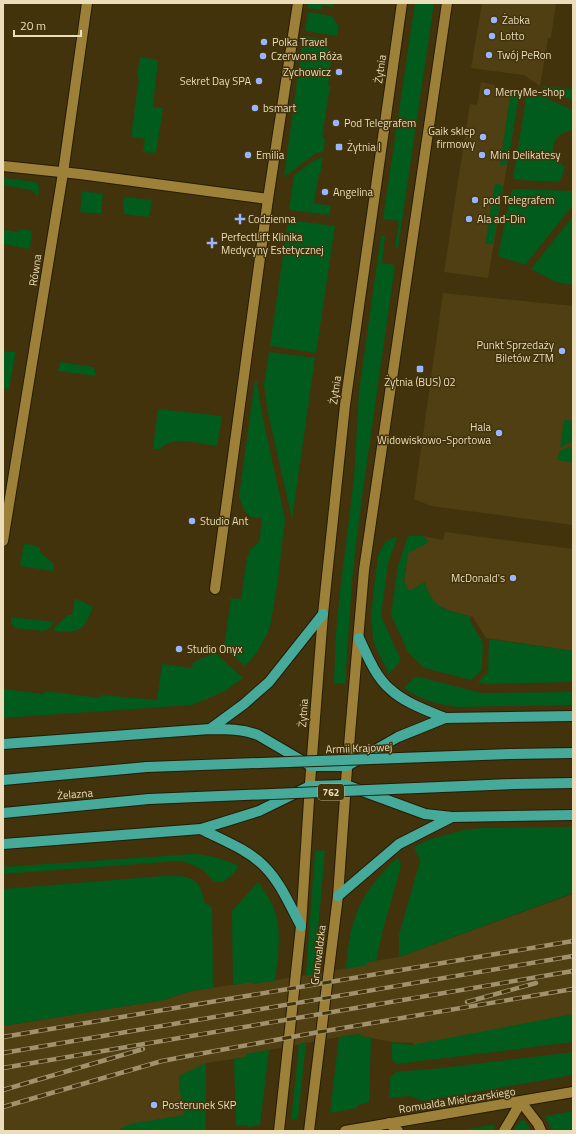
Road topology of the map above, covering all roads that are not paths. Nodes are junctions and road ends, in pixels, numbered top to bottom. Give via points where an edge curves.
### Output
1 (87, 3) edge
2 (298, 3) edge
3 (402, 3) edge
4 (447, 3) edge
5 (3, 166) edge
6 (62, 172) junction
7 (268, 199) junction
8 (3, 541) edge
9 (215, 589) dead end
10 (323, 614) junction
11 (359, 638) junction
12 (573, 716) edge
13 (445, 718) junction
14 (210, 729) junction
15 (3, 744) edge
16 (573, 753) edge
17 (311, 766) junction
18 (347, 766) junction
19 (147, 767) joint
20 (3, 780) edge
21 (346, 783) junction
22 (573, 783) edge
23 (310, 784) junction
24 (3, 813) edge
25 (573, 815) edge
26 (452, 817) junction
27 (201, 829) junction
28 (3, 844) edge
29 (338, 896) junction
30 (301, 926) junction
31 (573, 1092) edge
32 (521, 1102) junction
33 (389, 1123) junction
34 (279, 1131) edge
35 (309, 1131) edge
36 (345, 1131) edge
37 (398, 1131) edge
38 (504, 1131) edge
39 (541, 1131) edge

1 - 6 street, Równa
2 - 7 street
3 - 10 street, Żytnia via 344,405
4 - 11 street via 366,555
5 - 6 street
6 - 7 street
6 - 8 street, Równa
7 - 9 street
10 - 14 main road via 269,682
10 - 17 street, Żytnia
11 - 13 main road via 388,688 405,700
11 - 18 street
12 - 13 main road
13 - 18 main road via 398,737
14 - 15 main road
14 - 17 main road via 250,732
16 - 19 main road, Armii Krajowej, bridge
17 - 18 main road
17 - 23 street, Żytnia
18 - 21 street
19 - 20 main road, Żelazna
21 - 23 main road
21 - 26 main road via 424,814
21 - 29 street, Grunwaldzka
22 - 24 main road, Żelazna / 762, bridge via 149,799
23 - 27 main road via 259,811
23 - 30 street, Grunwaldzka
25 - 26 main road
26 - 29 main road via 399,844
27 - 28 main road
27 - 30 main road via 238,848 264,867 282,889
29 - 35 street, Grunwaldzka
30 - 34 street, Grunwaldzka
31 - 32 street, Romualda Mielczarskiego
32 - 33 street, Romualda Mielczarskiego
32 - 38 street
32 - 39 street
33 - 36 street, Romualda Mielczarskiego
33 - 37 street

